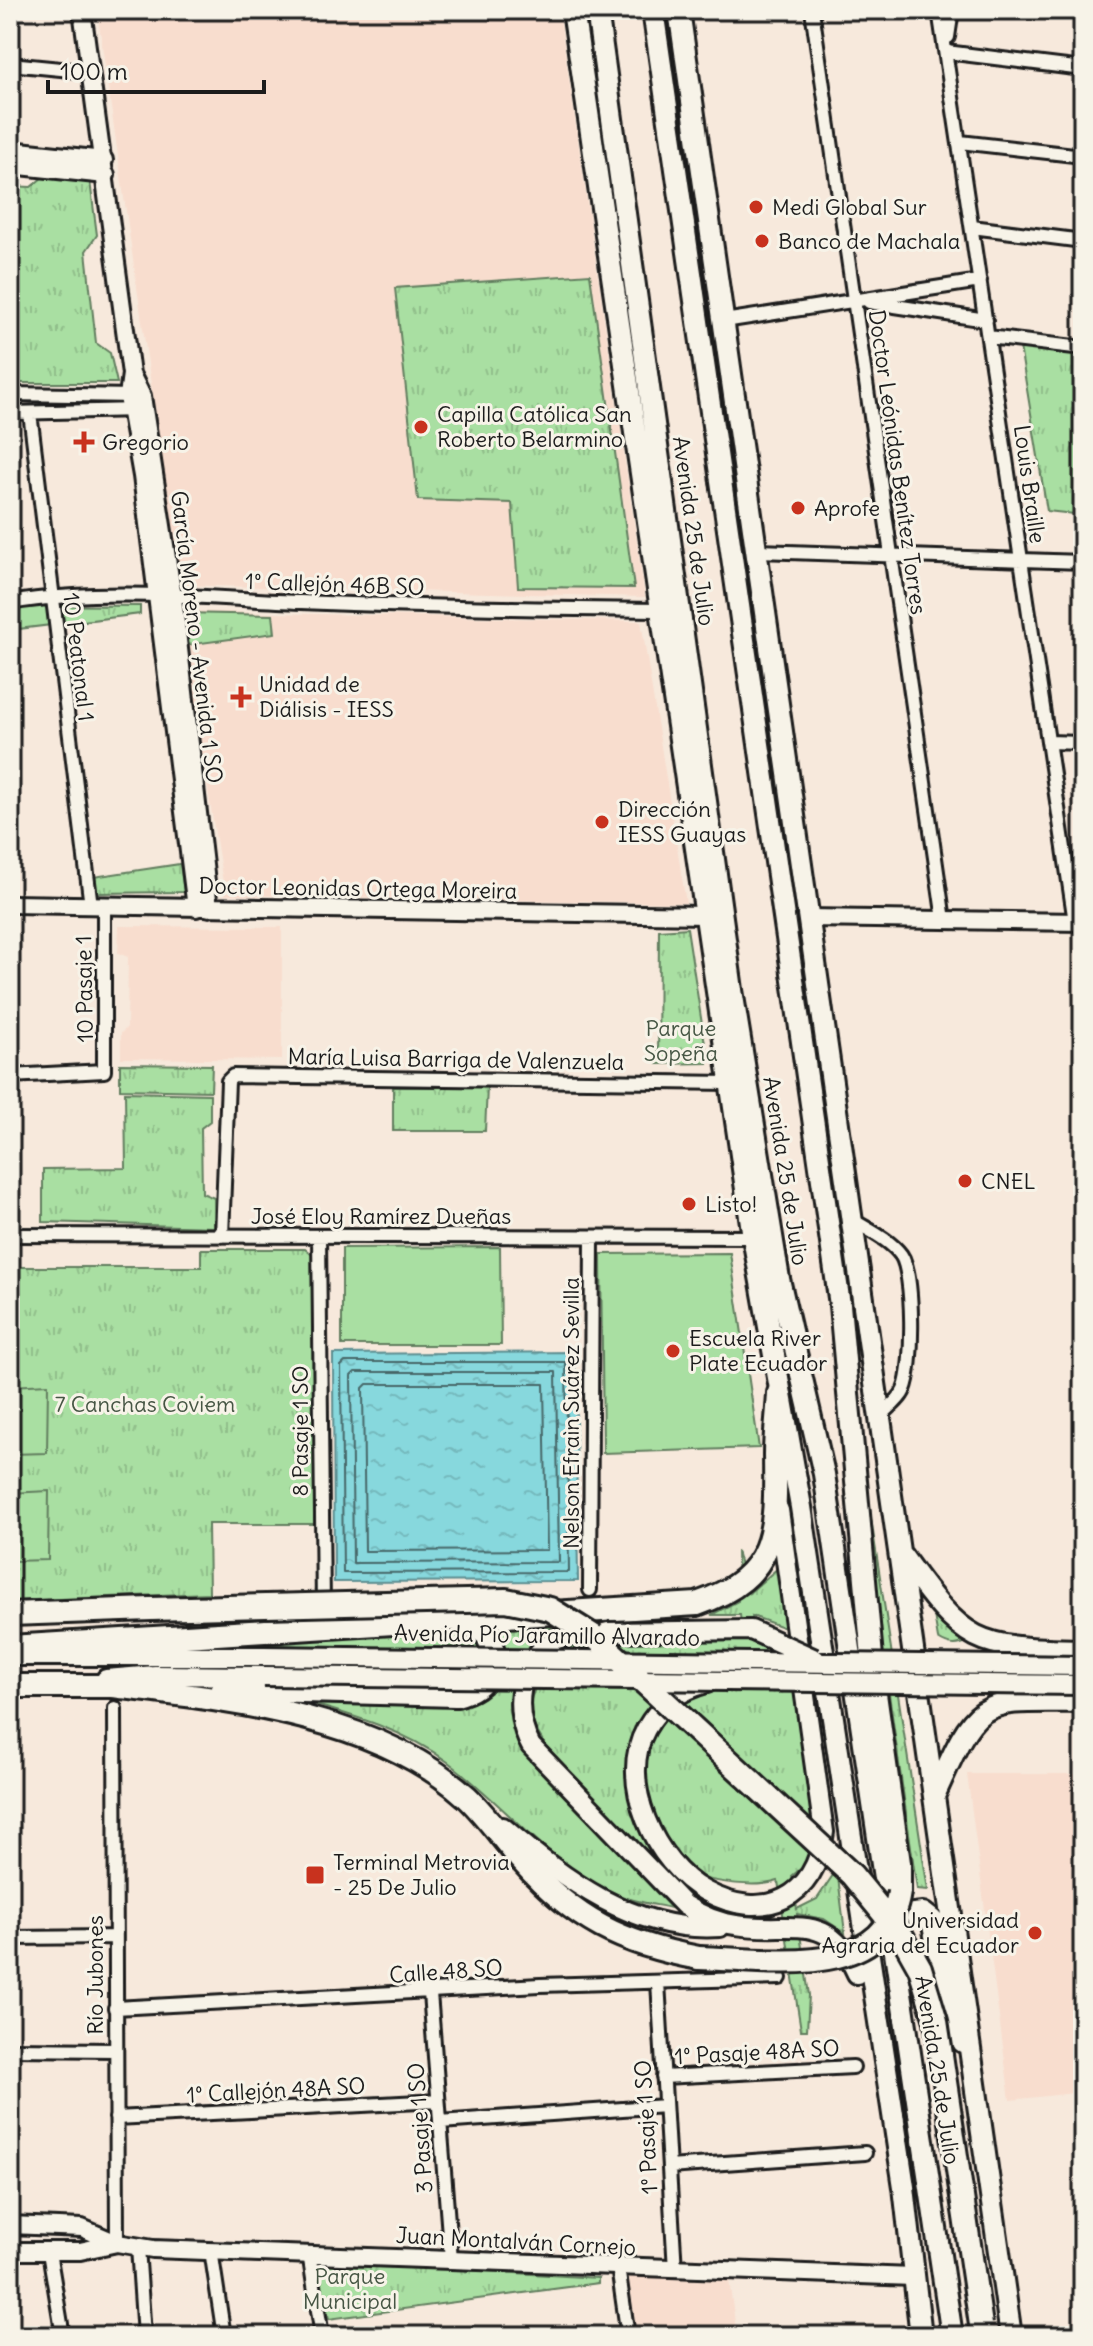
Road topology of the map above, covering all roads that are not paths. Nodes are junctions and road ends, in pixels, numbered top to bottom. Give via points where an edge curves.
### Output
1 (82, 10) edge
2 (573, 10) edge
3 (597, 10) edge
4 (653, 10) edge
5 (812, 10) edge
6 (939, 10) edge
7 (952, 10) edge
8 (681, 20) edge
9 (946, 52) junction
10 (10, 64) edge
11 (606, 67) junction
12 (1083, 69) edge
13 (91, 72) junction
14 (668, 105) junction
15 (590, 125) junction
16 (960, 142) junction
17 (10, 150) edge
18 (1083, 156) edge
19 (10, 165) edge
20 (105, 167) junction
21 (972, 227) junction
22 (1083, 241) edge
23 (980, 281) junction
24 (854, 300) junction
25 (986, 320) junction
26 (724, 321) junction
27 (988, 337) junction
28 (1083, 348) edge
29 (10, 394) edge
30 (136, 403) junction
31 (10, 413) edge
32 (30, 413) junction
33 (712, 417) junction
34 (639, 468) junction
35 (753, 514) junction
36 (758, 551) junction
37 (891, 555) junction
38 (1021, 560) junction
39 (1083, 562) edge
40 (675, 569) junction
41 (51, 596) junction
42 (165, 597) junction
43 (10, 603) edge
44 (659, 610) junction
45 (780, 728) junction
46 (1048, 742) junction
47 (1083, 743) edge
48 (765, 797) junction
49 (10, 904) edge
50 (97, 906) junction
51 (203, 908) junction
52 (706, 915) junction
53 (807, 918) junction
54 (944, 920) junction
55 (1079, 922) edge
56 (10, 1076) edge
57 (730, 1083) junction
58 (851, 1219) junction
59 (10, 1235) edge
60 (222, 1236) junction
61 (319, 1236) junction
62 (592, 1237) junction
63 (753, 1237) junction
64 (779, 1279) junction
65 (840, 1305) junction
66 (779, 1393) junction
67 (879, 1417) junction
68 (777, 1491) junction
69 (899, 1551) junction
70 (590, 1590) dead end
71 (10, 1614) edge
72 (448, 1618) junction
73 (324, 1626) junction
74 (10, 1647) edge
75 (1083, 1650) edge
76 (10, 1656) edge
77 (829, 1663) junction
78 (1083, 1666) edge
79 (722, 1680) junction
80 (1083, 1685) edge
81 (15, 1686) edge
82 (876, 1696) joint
83 (114, 1697) junction
84 (1083, 1702) edge
85 (935, 1794) junction
86 (467, 1797) junction
87 (737, 1926) junction
88 (115, 1937) junction
89 (10, 1938) edge
90 (857, 1974) joint
91 (780, 1978) dead end
92 (900, 1978) junction
93 (658, 1982) junction
94 (430, 1993) junction
95 (115, 2008) junction
96 (879, 2021) junction
97 (10, 2049) edge
98 (115, 2050) junction
99 (853, 2067) dead end
100 (976, 2073) junction
101 (663, 2077) junction
102 (438, 2101) junction
103 (665, 2106) junction
104 (116, 2118) junction
105 (440, 2122) junction
106 (865, 2153) dead end
107 (669, 2167) junction
108 (904, 2187) junction
109 (10, 2225) edge
110 (117, 2243) junction
111 (138, 2247) junction
112 (211, 2250) junction
113 (10, 2251) edge
114 (49, 2252) junction
115 (309, 2253) junction
116 (451, 2260) junction
117 (618, 2267) junction
118 (675, 2270) junction
119 (913, 2277) junction
120 (982, 2331) edge
121 (63, 2336) edge
122 (144, 2336) edge
123 (224, 2336) edge
124 (322, 2336) edge
125 (628, 2336) edge
126 (921, 2336) edge
127 (952, 2336) edge
128 (1011, 2336) edge

1 - 13 street, García Moreno - Avenida 1 SO
2 - 15 main road, Avenida 25 de Julio
3 - 11 main road, Avenida 25 de Julio
4 - 14 main road, Avenida 25 de Julio
5 - 24 street, Doctor Leónidas Benítez Torres
6 - 9 street, Louis Braille
7 - 9 street, Louis Braille
8 - 14 main road
8 - 26 main road, Avenida 25 de Julio
9 - 12 street
9 - 16 street, Louis Braille
10 - 13 street
11 - 15 main road
11 - 40 main road, Avenida 25 de Julio
13 - 20 street, García Moreno - Avenida 1 SO
14 - 33 main road, Avenida 25 de Julio
15 - 34 main road, Avenida 25 de Julio
16 - 18 street
16 - 21 street, Louis Braille
17 - 20 street
19 - 20 street
20 - 30 street, García Moreno - Avenida 1 SO
21 - 22 street
21 - 23 street, Louis Braille
23 - 24 street
23 - 25 street, Louis Braille
24 - 25 street
24 - 26 street
24 - 37 street, Doctor Leónidas Benítez Torres
25 - 27 street, Louis Braille
26 - 35 main road, Avenida 25 de Julio
27 - 28 street
27 - 38 street, Louis Braille
29 - 30 street
30 - 32 street
30 - 42 street, García Moreno - Avenida 1 SO
31 - 32 street
32 - 41 street, 10 Peatonal 1
33 - 35 main road
33 - 48 main road, Avenida 25 de Julio
34 - 40 main road
34 - 44 main road, Avenida 25 de Julio
35 - 36 main road, Avenida 25 de Julio
36 - 37 street
36 - 45 main road, Avenida 25 de Julio
37 - 38 street
37 - 54 street, Doctor Leónidas Benítez Torres
38 - 39 street
38 - 46 street, Louis Braille
40 - 64 main road, Avenida 25 de Julio via 732,990
41 - 42 street, 1° Callejón 46B SO
41 - 43 street, 1° Callejón 46B SO
41 - 50 street, 10 Peatonal 1
42 - 44 street, 1° Callejón 46B SO
42 - 51 street, García Moreno - Avenida 1 SO
44 - 52 main road, Avenida 25 de Julio
45 - 48 main road
45 - 53 main road, Avenida 25 de Julio
46 - 47 street
46 - 55 street, Louis Braille
48 - 65 main road, Avenida 25 de Julio
49 - 50 street, Doctor Leonidas Ortega Moreira
50 - 51 street, Doctor Leonidas Ortega Moreira
50 - 56 street, 10 Pasaje 1 via 104,1071
51 - 52 street, Doctor Leonidas Ortega Moreira
52 - 57 main road, Avenida 25 de Julio
53 - 54 street
53 - 58 main road, Avenida 25 de Julio
54 - 55 street
57 - 60 street, María Luisa Barriga de Valenzuela via 229,1078
57 - 63 main road, Avenida 25 de Julio
58 - 67 main road, Avenida 25 de Julio
58 - 67 street via 889,1242 908,1269 906,1386
59 - 60 street, José Eloy Ramírez Dueñas
60 - 61 street, José Eloy Ramírez Dueñas
61 - 62 street, José Eloy Ramírez Dueñas
61 - 73 street, 8 Pasaje 1 SO
62 - 63 street, José Eloy Ramírez Dueñas
62 - 70 street, Nelson Efraìn Suárez Sevilla
63 - 66 main road, Avenida 25 de Julio
64 - 66 main road
64 - 92 main road, Avenida 25 de Julio via 824,1474
65 - 67 main road
65 - 82 main road, Avenida 25 de Julio
66 - 68 highway
66 - 96 main road, Avenida 25 de Julio
67 - 69 main road, Avenida 25 de Julio
68 - 72 highway via 769,1545 740,1582 712,1599 675,1606
68 - 79 main road, bridge via 824,1832 811,1879 781,1900 734,1902 691,1882 649,1826 636,1794 638,1744 654,1716 682,1691
69 - 75 main road via 938,1605 973,1636 1004,1647
69 - 85 main road, Avenida 25 de Julio
71 - 120 highway, bridge via 506,1600 550,1609 595,1637 852,1875 902,1936 920,1968 936,2021
72 - 73 highway
72 - 83 highway via 478,1627 493,1651 485,1681 456,1695
73 - 74 highway
76 - 77 main road, Avenida Pío Jaramillo Alvarado, bridge
77 - 78 main road, Avenida Pío Jaramillo Alvarado, bridge
77 - 87 main road, bridge via 751,1630 608,1632 557,1639 538,1653 519,1696 522,1729 542,1759 684,1905
79 - 80 main road, Avenida Pío Jaramillo Alvarado, bridge
79 - 81 main road, Avenida Pío Jaramillo Alvarado, bridge via 155,1675
81 - 83 highway
82 - 86 highway, bridge via 900,1876 894,1914 872,1942 834,1958 699,1958 634,1942 588,1921 544,1885
83 - 86 highway via 231,1701 315,1721 404,1757
83 - 88 street, Río Jubones
84 - 85 main road via 1005,1702 985,1709 963,1732
85 - 100 main road, Avenida 25 de Julio
86 - 87 main road via 578,1886 620,1909 682,1925
87 - 90 main road via 824,1931 843,1946
88 - 89 street
88 - 95 street, Río Jubones
90 - 96 main road
91 - 93 street, Calle 48 SO
92 - 100 main road via 901,1920 910,1912 923,1913 934,1926 949,2007
92 - 108 main road
92 - 127 main road, Avenida 25 de Julio
93 - 94 street, Calle 48 SO
93 - 101 street, 1° Pasaje 1 SO
94 - 95 street, Calle 48 SO
94 - 102 street, 3 Pasaje 1 SO
95 - 98 street, Río Jubones
96 - 108 main road, Avenida 25 de Julio
97 - 98 street
98 - 104 street, Río Jubones
99 - 101 street, 1° Pasaje 48A SO
100 - 128 main road, Avenida 25 de Julio
101 - 103 street, 1° Pasaje 1 SO
102 - 104 street, 1° Callejón 48A SO
102 - 105 street, 3 Pasaje 1 SO
103 - 105 street
103 - 107 street, 1° Pasaje 1 SO
104 - 110 street, Río Jubones
105 - 116 street, 3 Pasaje 1 SO
106 - 107 street
107 - 118 street, 1° Pasaje 1 SO
108 - 119 main road, Avenida 25 de Julio
109 - 110 street, Juan Montalván Cornejo via 82,2228
110 - 111 street, Juan Montalván Cornejo
110 - 114 street, Juan Montalván Cornejo
111 - 112 street, Juan Montalván Cornejo
111 - 122 street
112 - 115 street, Juan Montalván Cornejo
112 - 123 street
113 - 114 street, Juan Montalván Cornejo
114 - 121 street
115 - 116 street, Juan Montalván Cornejo
115 - 124 street
116 - 117 street, Juan Montalván Cornejo
117 - 118 street, Juan Montalván Cornejo
117 - 125 street
118 - 119 street, Juan Montalván Cornejo
119 - 126 main road, Avenida 25 de Julio

